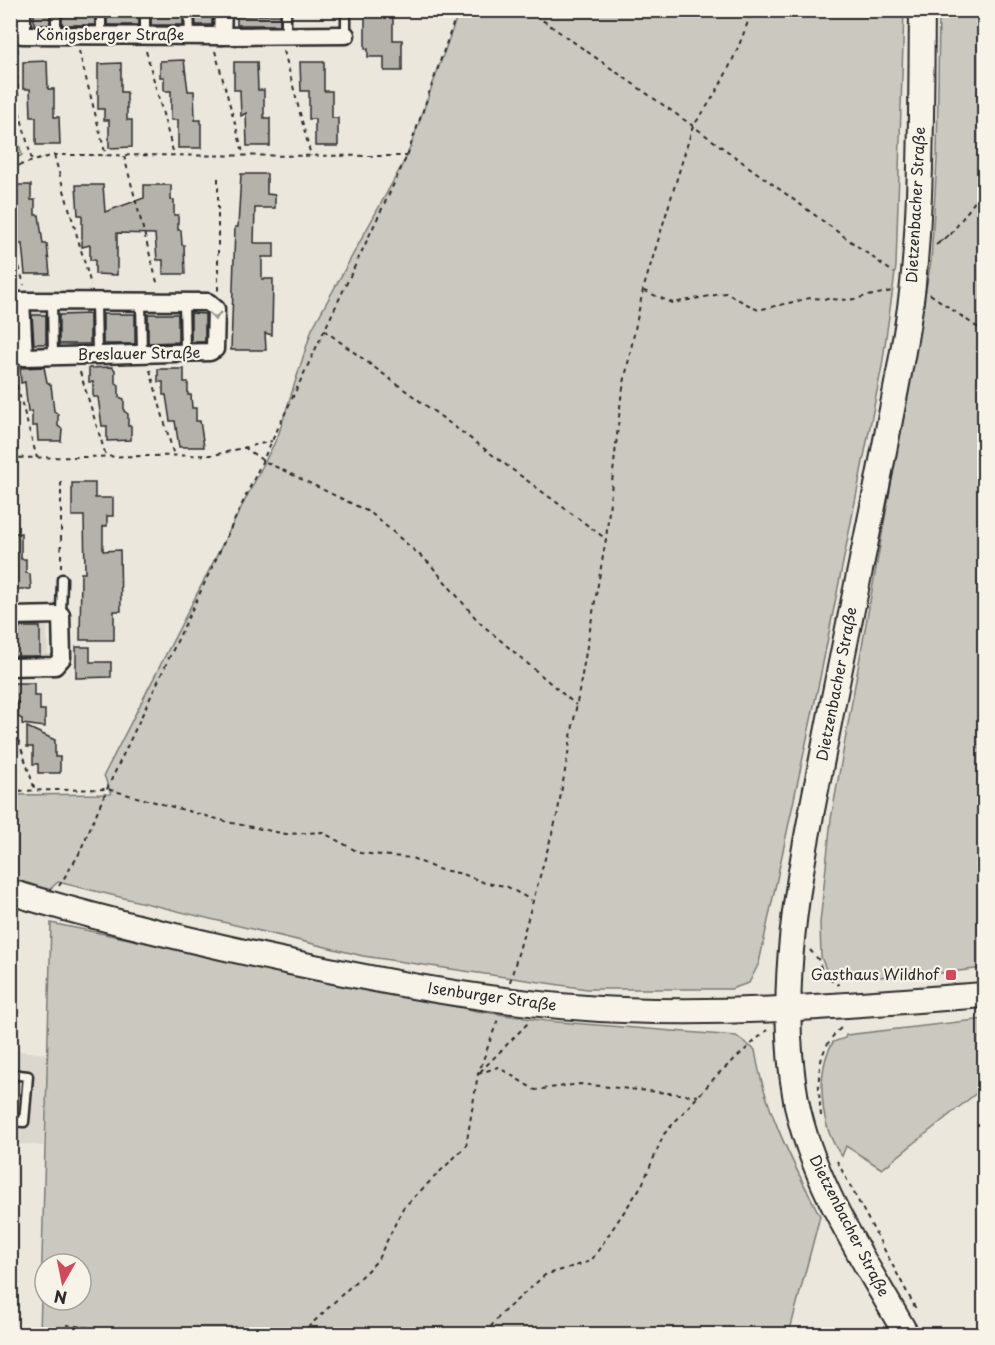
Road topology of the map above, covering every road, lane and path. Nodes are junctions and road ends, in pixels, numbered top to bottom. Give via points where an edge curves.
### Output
1 (22, 10) edge
2 (56, 10) edge
3 (101, 10) edge
4 (145, 10) edge
5 (189, 10) edge
6 (223, 10) edge
7 (286, 10) edge
8 (346, 10) edge
9 (458, 10) edge
10 (528, 10) edge
11 (752, 10) edge
12 (922, 10) edge
13 (22, 35) junction
14 (57, 35) junction
15 (101, 35) junction
16 (286, 35) junction
17 (346, 35) joint
18 (75, 36) junction
19 (145, 36) junction
20 (190, 36) junction
21 (217, 36) junction
22 (693, 126) junction
23 (54, 155) junction
24 (174, 155) junction
25 (106, 156) junction
26 (124, 156) junction
27 (244, 156) junction
28 (311, 156) junction
29 (407, 156) junction
30 (32, 161) junction
31 (10, 168) edge
32 (218, 178) dead end
33 (984, 189) edge
34 (10, 232) edge
35 (938, 245) dead end
36 (913, 287) junction
37 (643, 290) junction
38 (20, 302) edge
39 (52, 302) junction
40 (96, 302) junction
41 (141, 302) junction
42 (161, 302) junction
43 (184, 302) junction
44 (215, 306) junction
45 (324, 330) junction
46 (984, 332) edge
47 (185, 352) junction
48 (143, 353) junction
49 (97, 354) junction
50 (75, 355) junction
51 (53, 356) junction
52 (10, 362) edge
53 (272, 441) junction
54 (244, 447) junction
55 (174, 456) junction
56 (107, 457) junction
57 (10, 458) edge
58 (38, 458) junction
59 (262, 460) junction
60 (61, 482) dead end
61 (606, 539) junction
62 (62, 579) joint
63 (10, 615) edge
64 (62, 615) junction
65 (10, 667) edge
66 (576, 705) junction
67 (10, 715) edge
68 (106, 789) junction
69 (10, 791) edge
70 (35, 791) junction
71 (10, 892) edge
72 (531, 900) junction
73 (49, 904) junction
74 (794, 925) junction
75 (984, 995) edge
76 (516, 1003) junction
77 (840, 1005) junction
78 (790, 1009) junction
79 (10, 1074) edge
80 (478, 1074) junction
81 (699, 1096) junction
82 (821, 1116) dead end
83 (10, 1121) edge
84 (834, 1156) dead end
85 (916, 1310) dead end
86 (66, 1325) dead end
87 (913, 1327) edge
88 (119, 1335) edge
89 (301, 1335) edge
90 (485, 1335) edge
91 (928, 1335) edge

1 - 13 street, Königsberger Straße
2 - 14 lane
3 - 15 lane
4 - 19 lane
5 - 20 lane
6 - 21 street
7 - 16 lane
8 - 17 lane
9 - 29 path
10 - 22 path
11 - 22 path via 727,72
12 - 36 main road, Dietzenbacher Straße via 920,175
13 - 14 street, Königsberger Straße
13 - 30 path via 16,56 18,110
14 - 18 street, Königsberger Straße
15 - 18 street, Königsberger Straße
15 - 19 street, Königsberger Straße
16 - 17 street, Königsberger Straße
16 - 21 street, Königsberger Straße
16 - 28 path via 284,50
18 - 25 path
19 - 20 street, Königsberger Straße
19 - 24 path
20 - 21 street, Königsberger Straße
21 - 27 path
22 - 36 path
22 - 37 path
23 - 25 path
23 - 30 path
23 - 40 path
24 - 26 path
24 - 27 path
25 - 26 path
26 - 42 path
27 - 28 path
28 - 29 path
29 - 45 path
30 - 31 path
32 - 44 path via 219,290
33 - 35 path via 951,234
34 - 38 path
36 - 37 path via 849,300 810,298 758,310 726,292 673,303
36 - 46 path via 935,296
36 - 74 main road, Dietzenbacher Straße via 889,426 810,815
37 - 61 path via 621,399
38 - 39 street
38 - 51 street, Breslauer Straße via 24,357
39 - 40 street
39 - 51 lane
40 - 41 street
40 - 49 lane
41 - 42 street
41 - 48 lane
42 - 43 street
43 - 44 street via 208,302
43 - 47 lane
44 -> 47 street, Breslauer Straße via 215,349
45 - 53 path
45 - 61 path
47 - 48 street, Breslauer Straße
48 - 49 street, Breslauer Straße
48 - 55 path
49 - 50 street, Breslauer Straße
50 - 51 street, Breslauer Straße
50 - 56 path
52 - 58 path
53 - 54 path
53 - 59 path
54 - 55 path via 214,456
54 - 59 path
55 - 56 path
56 - 58 path
57 - 58 path
59 - 66 path via 371,513 430,564 479,621
59 - 68 path
60 - 62 path
61 - 66 path
62 - 64 lane
63 - 64 street
64 - 65 street via 62,658 58,665
66 - 72 path via 557,816
67 - 70 path
68 - 70 path
68 - 72 path via 286,834 322,832 360,853 412,858 437,869 506,886
68 - 73 path via 78,856
69 - 70 path
71 - 73 main road, Isenburger Straße
72 - 76 path
73 - 76 main road, Isenburger Straße via 372,979
74 - 77 path via 818,959 824,976 839,984
74 - 78 main road, Dietzenbacher Straße
75 - 77 main road, Isenburger Straße
76 - 78 main road, Isenburger Straße via 666,1012
76 - 80 path
76 - 80 path via 531,1023
77 - 78 main road, Isenburger Straße
77 - 82 path via 841,1028 823,1048 820,1061
78 - 81 path
78 - 87 main road, Dietzenbacher Straße via 795,1090 808,1144 853,1238
79 - 83 lane via 28,1076 24,1122
80 - 81 path via 498,1067 535,1089 580,1084
80 - 89 path via 466,1146 403,1208 377,1261
81 - 90 path via 664,1134 642,1185 591,1261 545,1275 501,1314
84 - 85 path
86 - 88 path via 111,1330
87 - 91 path

